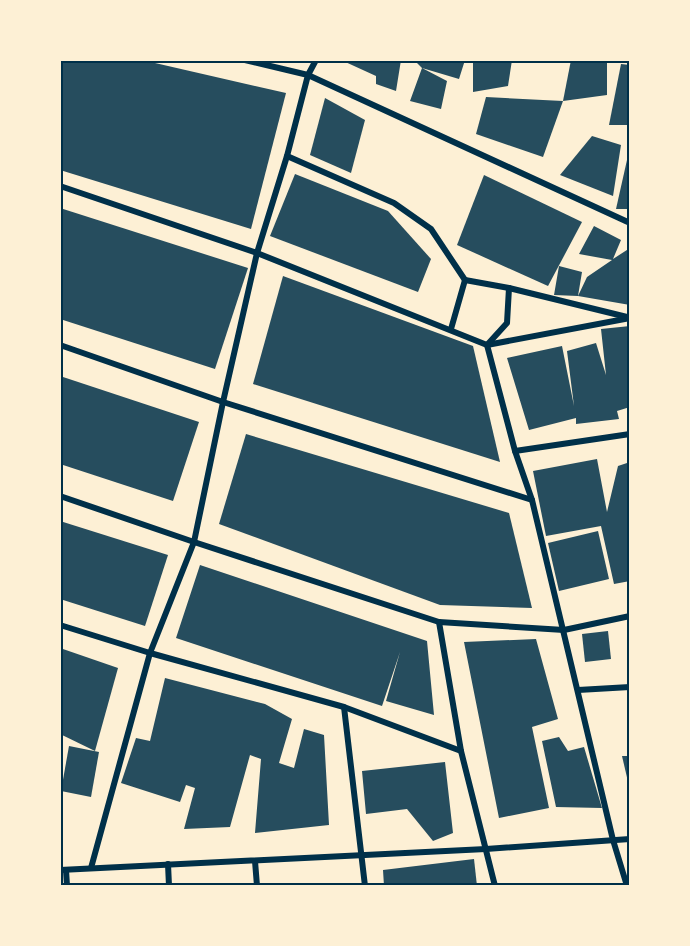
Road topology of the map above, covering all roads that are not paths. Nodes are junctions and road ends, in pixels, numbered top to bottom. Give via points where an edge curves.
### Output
1 (245, 60) edge
2 (316, 60) edge
3 (308, 75) junction
4 (287, 156) junction
5 (60, 186) edge
6 (630, 223) edge
7 (257, 253) junction
8 (465, 280) junction
9 (509, 288) junction
10 (630, 318) edge
11 (451, 329) junction
12 (60, 345) edge
13 (487, 345) junction
14 (223, 402) junction
15 (630, 434) edge
16 (515, 451) junction
17 (60, 496) edge
18 (532, 500) junction
19 (194, 542) junction
20 (630, 616) edge
21 (439, 622) junction
22 (60, 625) edge
23 (564, 630) junction
24 (150, 653) junction
25 (630, 687) edge
26 (578, 690) junction
27 (344, 707) junction
28 (461, 751) junction
29 (630, 839) edge
30 (613, 840) junction
31 (486, 849) junction
32 (361, 854) junction
33 (255, 861) junction
34 (168, 864) junction
35 (91, 868) junction
36 (63, 870) edge
37 (67, 886) edge
38 (169, 886) edge
39 (257, 886) edge
40 (365, 886) edge
41 (495, 886) edge
42 (627, 886) edge

1 - 3 street
2 - 3 street
3 - 4 street
3 - 6 street
4 - 7 street
4 - 8 street via 394,203 431,229
5 - 7 street
7 - 11 street
7 - 14 street
8 - 9 street
8 - 11 street
9 - 10 street
9 - 13 street via 507,323
10 - 13 street
11 - 13 street
12 - 14 street
13 - 16 street
14 - 18 street
14 - 19 street
15 - 16 street
16 - 18 street
17 - 19 street
18 - 23 street
19 - 21 street
19 - 24 street
20 - 23 street
21 - 23 street
21 - 28 street
22 - 24 street
23 - 26 street
24 - 27 street
24 - 35 street
25 - 26 street
26 - 30 street
27 - 28 street
27 - 32 street
28 - 31 street
29 - 30 street
30 - 31 street
30 - 42 street
31 - 32 street
31 - 41 street
32 - 33 street
32 - 40 street
33 - 34 street
33 - 39 street
34 - 35 street
34 - 38 street
35 - 36 street
36 - 37 street

